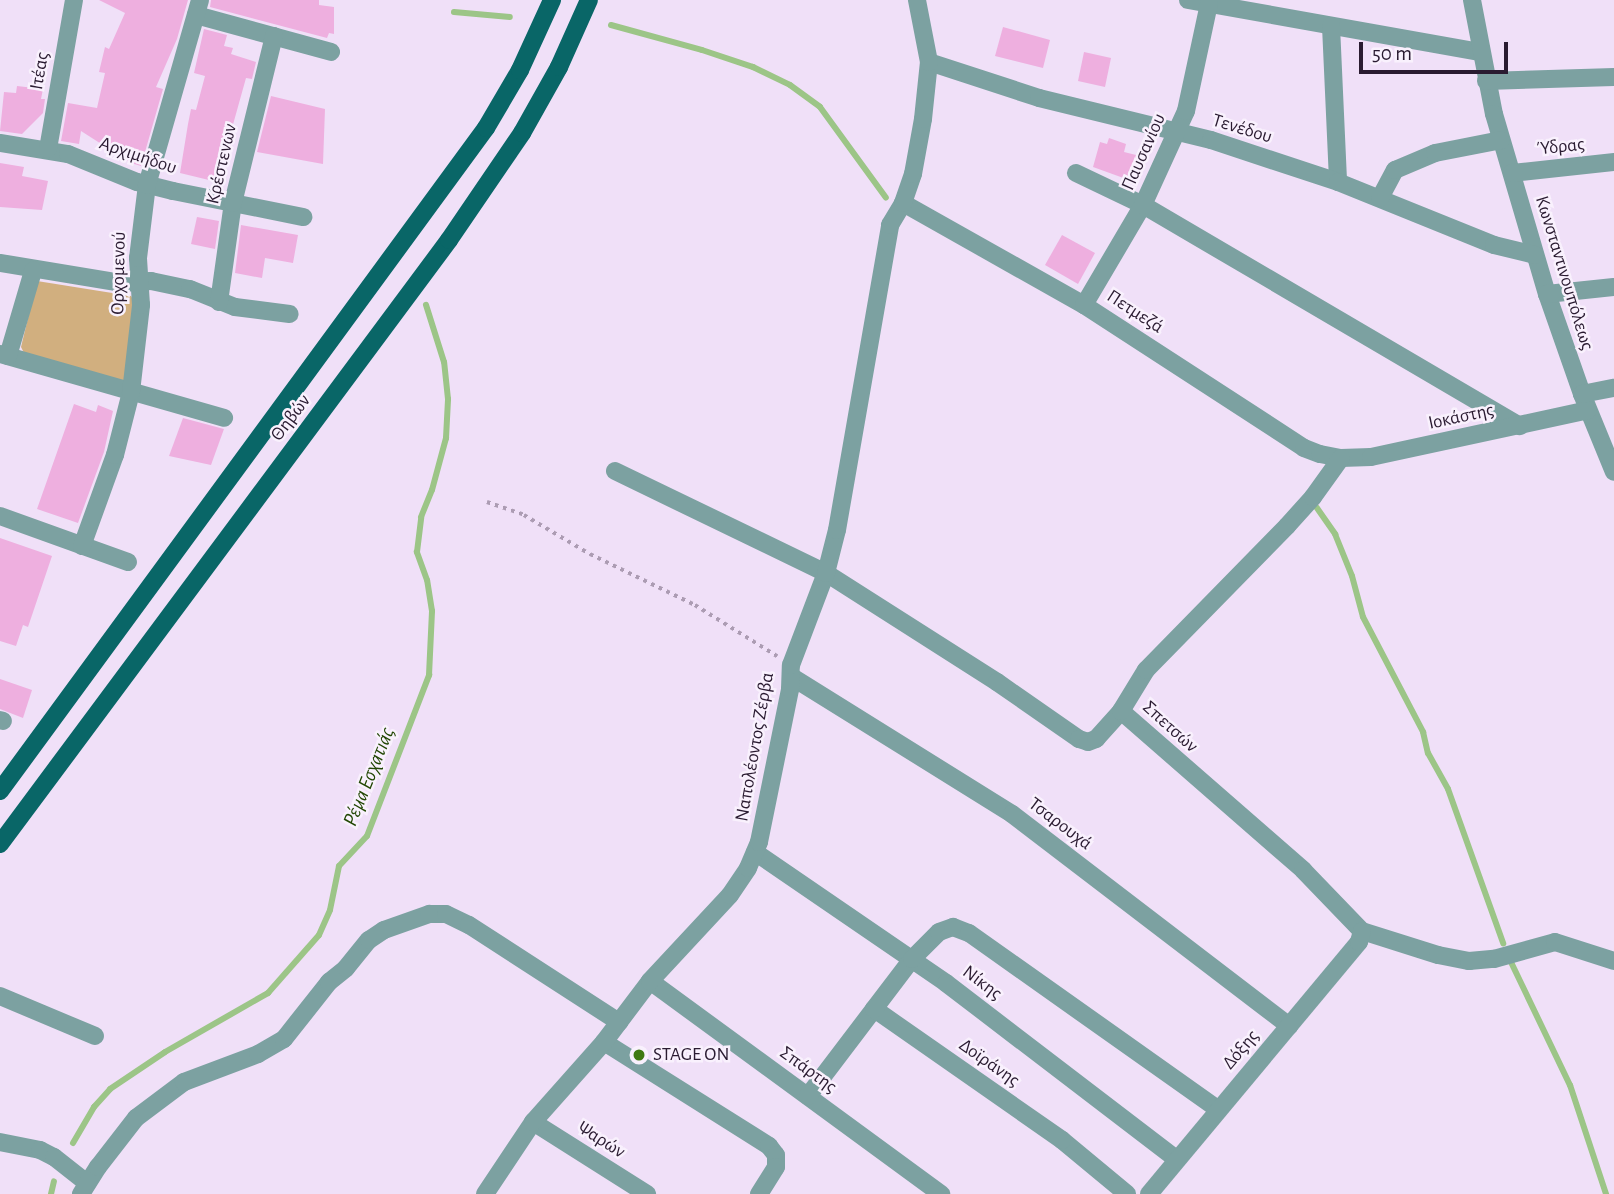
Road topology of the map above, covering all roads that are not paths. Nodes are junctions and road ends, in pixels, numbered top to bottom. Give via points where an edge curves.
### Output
1 (74, 0) edge
2 (552, 0) edge
3 (589, 0) edge
4 (917, 0) edge
5 (1188, 0) edge
6 (1472, 0) edge
7 (1209, 4) junction
8 (198, 7) edge
9 (1331, 26) junction
10 (274, 36) junction
11 (331, 52) dead end
12 (1480, 52) junction
13 (929, 62) junction
14 (1614, 77) edge
15 (1486, 81) junction
16 (1175, 132) junction
17 (1501, 140) junction
18 (0, 143) edge
19 (48, 149) junction
20 (1614, 162) edge
21 (1076, 173) dead end
22 (1512, 173) junction
23 (1338, 182) junction
24 (147, 185) junction
25 (1380, 198) junction
26 (233, 203) junction
27 (903, 203) junction
28 (1143, 205) junction
29 (303, 217) dead end
30 (1535, 255) junction
31 (0, 263) edge
32 (33, 271) junction
33 (139, 282) junction
34 (1614, 287) edge
35 (1547, 294) junction
36 (219, 302) junction
37 (1084, 304) junction
38 (290, 314) dead end
39 (4, 355) edge
40 (1614, 388) edge
41 (131, 392) junction
42 (1585, 402) junction
43 (224, 418) dead end
44 (1520, 426) junction
45 (1341, 458) junction
46 (1613, 465) edge
47 (615, 471) dead end
48 (0, 516) edge
49 (82, 546) junction
50 (128, 562) dead end
51 (826, 573) junction
52 (791, 671) junction
53 (1121, 711) junction
54 (0, 791) edge
55 (0, 844) edge
56 (755, 852) junction
57 (1362, 931) junction
58 (912, 959) junction
59 (1614, 961) edge
60 (650, 981) junction
61 (0, 996) edge
62 (874, 1009) junction
63 (619, 1022) junction
64 (1289, 1026) junction
65 (95, 1036) dead end
66 (604, 1042) junction
67 (808, 1096) junction
68 (1218, 1109) junction
69 (533, 1122) junction
70 (0, 1142) edge
71 (1176, 1159) junction
72 (84, 1188) edge
73 (485, 1194) edge
74 (647, 1194) edge
75 (759, 1194) edge
76 (940, 1194) edge
77 (1127, 1194) edge
78 (1149, 1194) edge

1 - 19 street, Ιτέας
2 - 54 main road, Θηβών via 520,70 479,139
3 - 55 main road, Θηβών via 522,133 449,240
4 - 13 street, Ναπολέοντος Ζέρβα
5 - 7 street
6 - 12 street, Κωνσταντινουπόλεως
7 - 9 street
7 - 16 street, Παυσανίου via 1192,90
8 - 10 street
8 - 24 street, Ορχομενού
9 - 12 street
9 - 23 street
10 - 11 street
10 - 26 street, Κρέστενων
12 - 15 street, Κωνσταντινουπόλεως
13 - 16 street, Τενέδου via 1039,98
13 - 27 street, Ναπολέοντος Ζέρβα via 913,174
14 - 15 street
15 - 17 street, Κωνσταντινουπόλεως
16 - 23 street, Τενέδου
16 - 28 street, Παυσανίου
17 - 22 street, Κωνσταντινουπόλεως
17 - 25 street via 1435,153 1395,170
18 - 19 street, Αρχιμήδου
19 - 24 street, Αρχιμήδου
20 - 22 street, Ύδρας
21 - 28 street
22 - 30 street, Κωνσταντινουπόλεως
23 - 25 street, Τενέδου
24 - 26 street, Αρχιμήδου
24 - 33 street, Ορχομενού
25 - 30 street, Τενέδου via 1494,245
26 - 29 street, Αρχιμήδου
26 - 36 street, Κρέστενων
27 - 37 street, Πετμεζά
27 - 51 street, Ναπολέοντος Ζέρβα via 890,225
28 - 37 street, Παυσανίου
28 - 44 street
30 - 35 street, Κωνσταντινουπόλεως
31 - 32 street
32 - 33 street
32 - 39 street
33 - 36 street via 177,286
33 - 41 street, Ορχομενού via 141,305
34 - 35 street
35 - 42 street, Κωνσταντινουπόλεως
36 - 38 street
37 - 45 street, Πετμεζά via 1304,447
39 - 41 street
40 - 42 street, Ιοκάστης
41 - 43 street
41 - 49 street, Ορχομενού via 115,455
42 - 44 street, Ιοκάστης
42 - 46 street, Κωνσταντινουπόλεως
44 - 45 street, Ιοκάστης via 1371,457
45 - 53 street via 1313,497 1146,670
47 - 51 street, Σπετσών
48 - 49 street
49 - 50 street
51 - 52 street, Ναπολέοντος Ζέρβα
51 - 53 street, Σπετσών via 1079,739 1096,739
52 - 56 street, Ναπολέοντος Ζέρβα
52 - 64 street, Τσαρουχά via 1012,814
53 - 57 street, Σπετσών via 1303,870
56 - 58 street, Νίκης
56 - 60 street, Ναπολέοντος Ζέρβα via 730,895
57 - 59 street via 1469,961 1555,942
57 - 64 street, Δόξης via 1359,942
58 - 62 street
58 - 68 street via 939,932 953,926 969,933
58 - 71 street, Νίκης
60 - 63 street, Ναπολέοντος Ζέρβα
60 - 67 street, Σπάρτης
61 - 65 street
62 - 67 street
62 - 77 street, Δοϊράνης via 1062,1140
63 - 66 street, Ναπολέοντος Ζέρβα
63 - 72 street via 469,925 446,914 429,914 369,940 284,1040 184,1082 136,1118
64 - 68 street, Δόξης
66 - 69 street, Ναπολέοντος Ζέρβα
66 - 75 street via 769,1146 776,1154 776,1167
67 - 76 street, Σπάρτης
68 - 71 street, Δόξης
69 - 73 street, Ναπολέοντος Ζέρβα
69 - 74 street, Ψαρών
70 - 72 street via 54,1157
71 - 78 street, Δόξης

